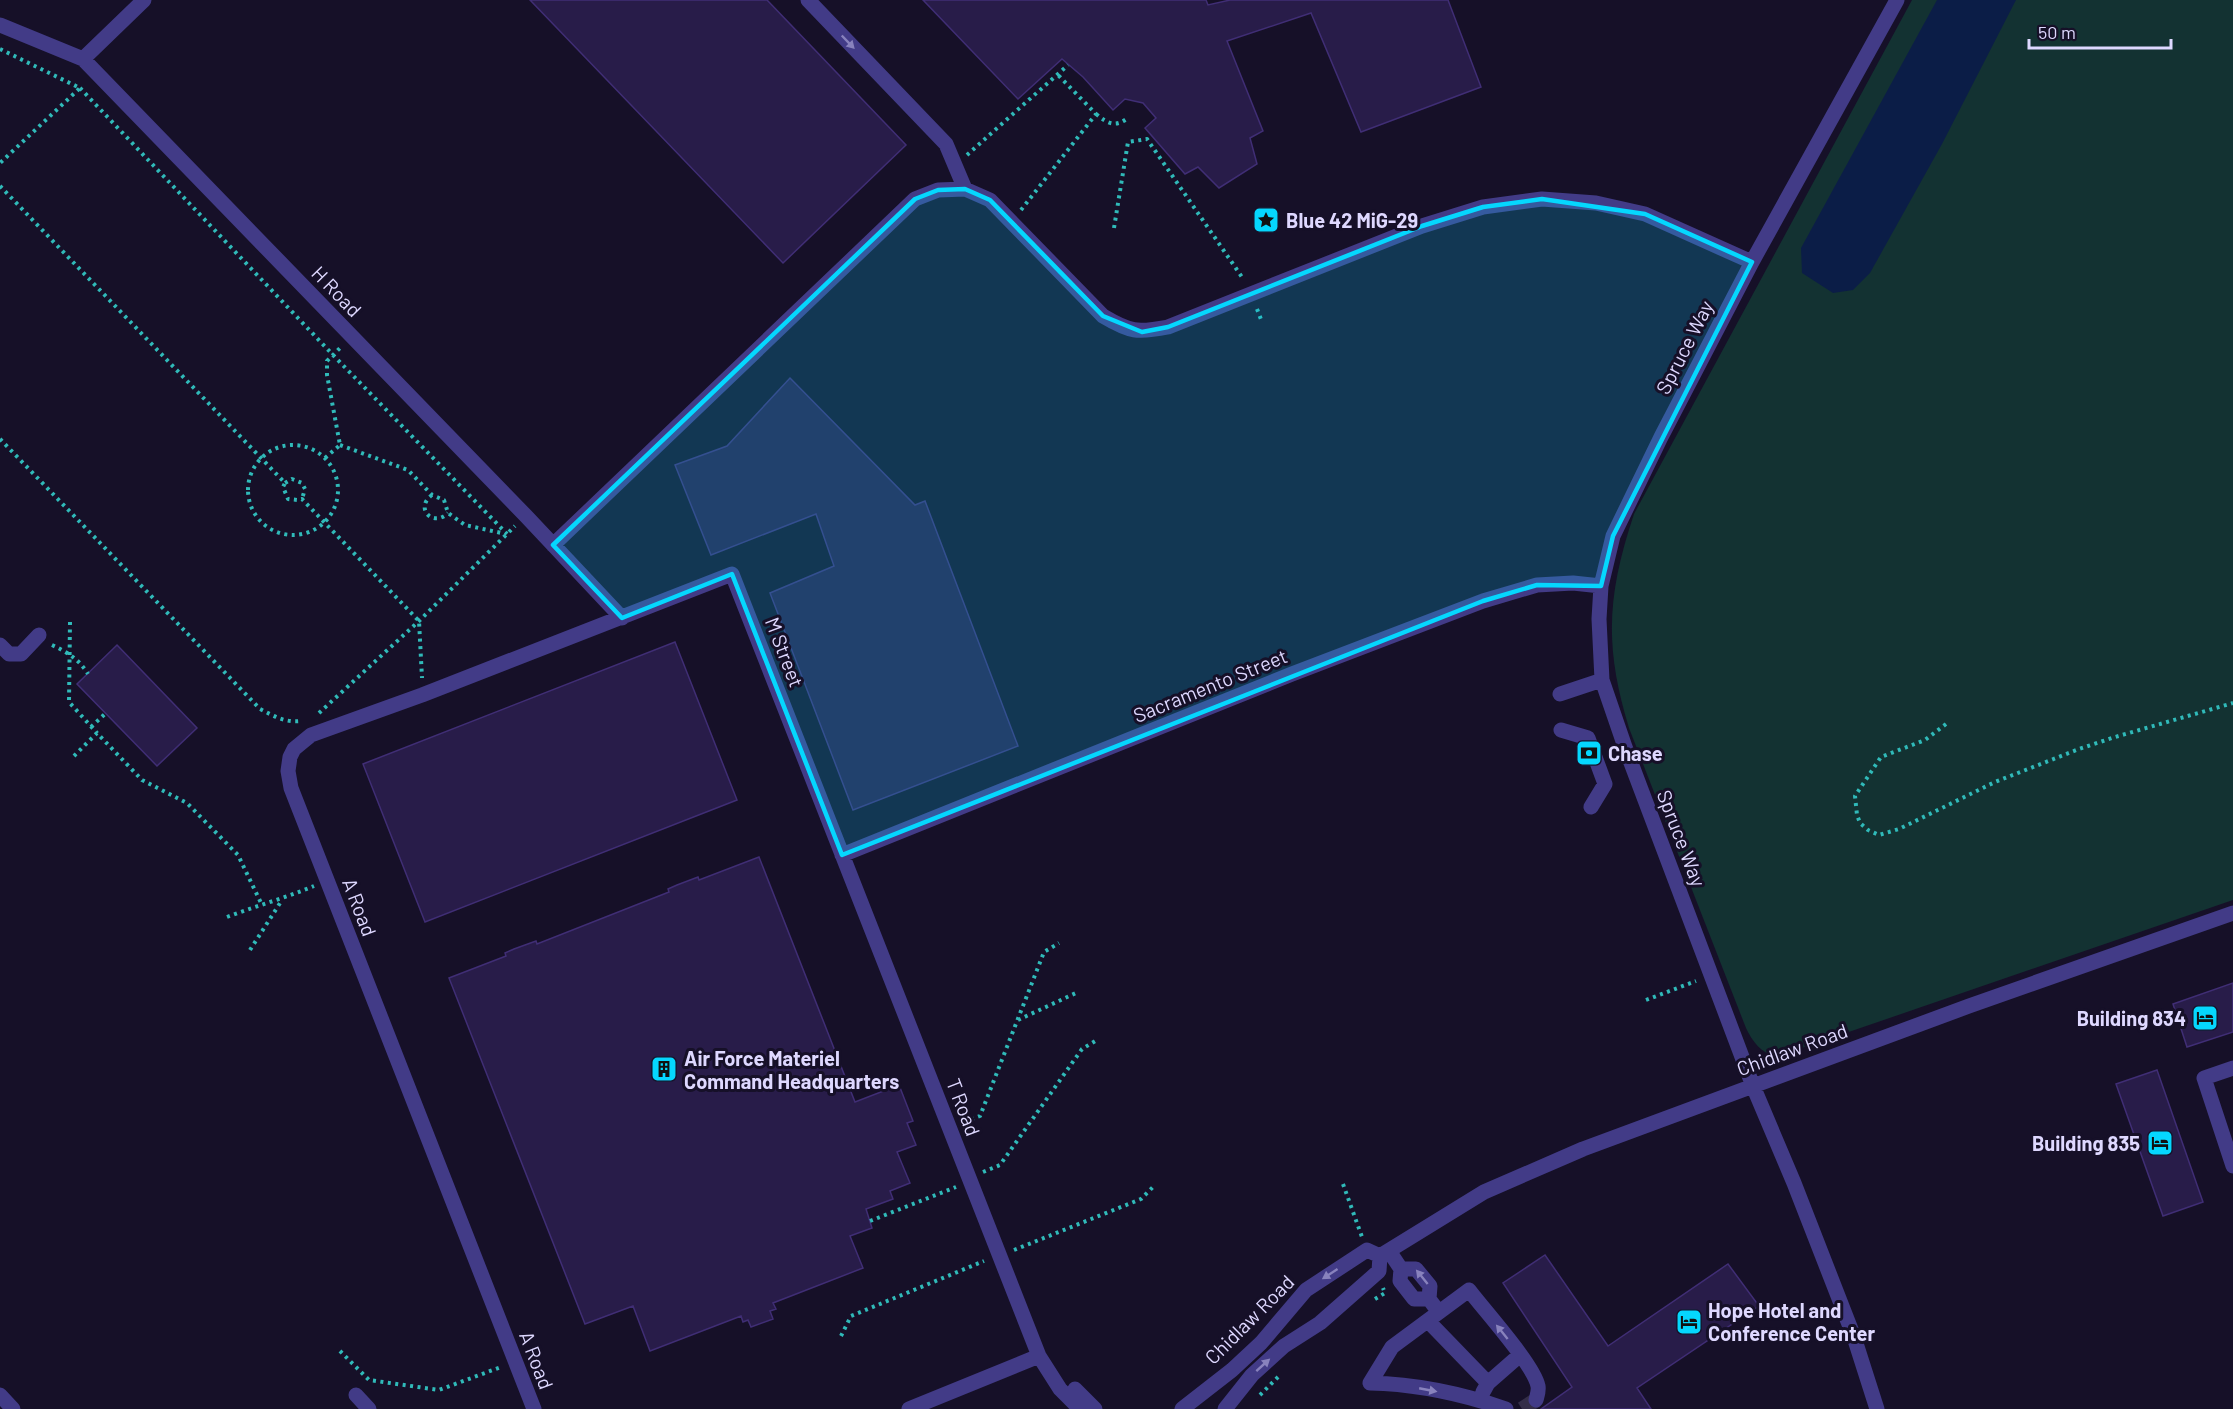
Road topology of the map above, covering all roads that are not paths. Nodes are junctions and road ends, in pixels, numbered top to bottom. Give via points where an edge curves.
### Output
1 (144, 0) edge
2 (807, 0) edge
3 (1897, 0) edge
4 (0, 25) edge
5 (83, 59) junction
6 (964, 189) junction
7 (1752, 262) junction
8 (553, 545) junction
9 (1601, 586) junction
10 (622, 618) junction
11 (44, 639) road end
12 (0, 645) edge
13 (1602, 680) junction
14 (1560, 694) dead end
15 (1561, 730) dead end
16 (1591, 807) dead end
17 (843, 855) junction
18 (2233, 913) edge
19 (2233, 1068) edge
20 (1753, 1086) junction
21 (2233, 1166) edge
22 (1384, 1253) junction
23 (1433, 1317) junction
24 (1520, 1355) junction
25 (1039, 1356) junction
26 (1050, 1372) junction
27 (1488, 1383) junction
28 (0, 1395) edge
29 (356, 1395) dead end
30 (1479, 1400) junction
31 (1536, 1400) dead end
32 (13, 1409) edge
33 (369, 1409) edge
34 (534, 1409) edge
35 (909, 1409) edge
36 (1080, 1409) edge
37 (1095, 1409) edge
38 (1182, 1409) edge
39 (1225, 1409) edge
40 (1506, 1409) edge
41 (1877, 1409) edge

1 - 5 street
2 -> 6 street via 946,144
3 - 7 street, Spruce Way
4 - 5 street, H Road
5 - 8 street, H Road
6 - 7 street via 990,200 1103,316 1142,332 1168,327 1432,223 1483,207 1542,199 1596,203 1645,214
6 - 8 street via 938,190 915,199
7 - 9 street, Spruce Way via 1613,536
8 - 10 street, H Road
9 - 13 street, Spruce Way
9 - 17 street, Sacramento Street via 1537,585 1483,601
10 - 17 street, M Street via 732,574
10 - 34 street, A Road via 311,735 294,749 288,771 291,788
11 - 12 street via 21,654 9,654
13 - 14 street
13 - 20 street, Spruce Way
15 - 16 street via 1588,738 1605,784
17 - 25 street, T Road
18 - 20 street, Chidlaw Road
19 - 21 street via 2204,1078
20 - 22 street, Chidlaw Road via 1582,1149 1484,1192
20 - 41 street, Spruce Way via 1854,1337
22 - 23 street via 1401,1269 1416,1269 1430,1286
22 -> 38 street, Chidlaw Road via 1367,1250 1306,1290 1239,1364
39 -> 22 street via 1276,1353 1320,1323 1380,1271
24 -> 23 street via 1469,1290
23 - 27 street
23 -> 30 street via 1392,1347 1370,1383 1396,1383
24 - 27 street
24 - 31 street via 1539,1388
25 - 26 street, T Road
25 - 35 street
26 - 36 street, T Road
26 - 37 street, T Road via 1068,1382
27 - 30 street
28 - 32 street
29 - 33 street
30 - 40 street

